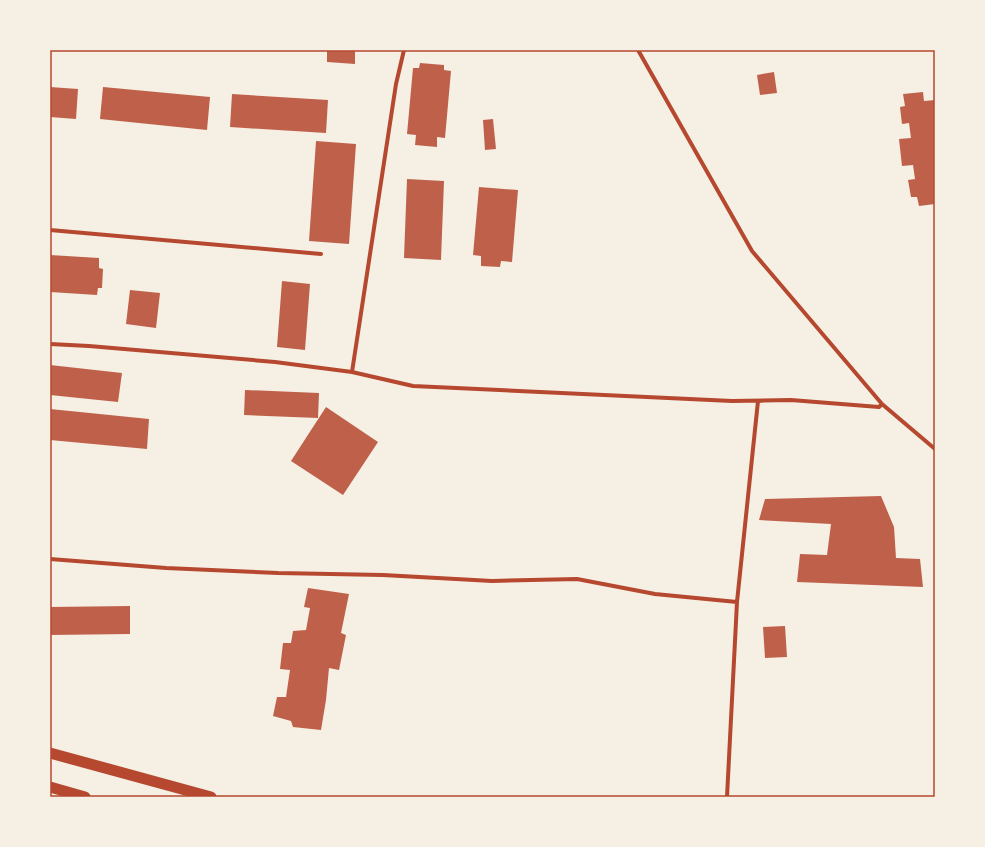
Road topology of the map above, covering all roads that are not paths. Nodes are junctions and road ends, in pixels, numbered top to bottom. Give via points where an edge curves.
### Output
1 (404, 50) edge
2 (638, 50) edge
3 (50, 230) edge
4 (321, 254) dead end
5 (50, 344) edge
6 (352, 372) junction
7 (758, 401) junction
8 (882, 404) junction
9 (935, 449) edge
10 (50, 559) edge
11 (736, 602) junction
12 (50, 753) edge
13 (50, 787) edge
14 (85, 797) edge
15 (211, 797) edge
16 (727, 797) edge

1 - 6 street via 396,84
2 - 8 street via 752,250
3 - 4 street
5 - 6 street via 275,362
6 - 7 street via 413,386
7 - 8 street via 791,400 879,407
7 - 11 street
8 - 9 street
10 - 11 street via 278,573 492,581 577,579 655,594
11 - 16 street
12 - 15 highway
13 - 14 highway

